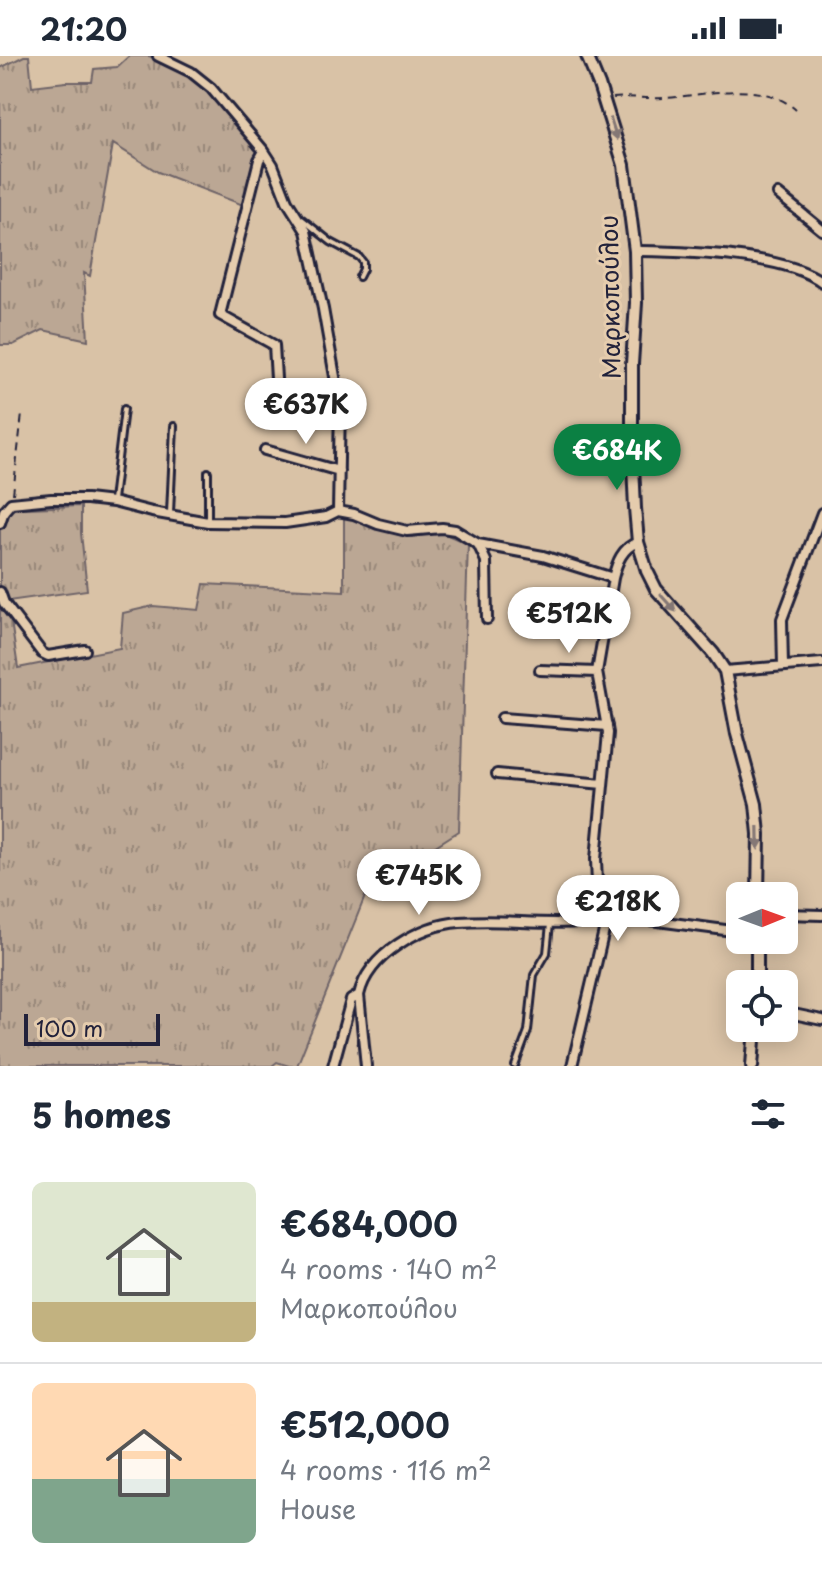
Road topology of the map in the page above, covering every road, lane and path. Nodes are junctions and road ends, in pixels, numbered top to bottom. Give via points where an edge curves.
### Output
1 (158, 56) edge
2 (587, 56) edge
3 (604, 99) junction
4 (796, 110) dead end
5 (264, 151) junction
6 (778, 194) dead end
7 (297, 215) junction
8 (822, 230) edge
9 (635, 251) junction
10 (359, 277) dead end
11 (822, 282) edge
12 (124, 409) dead end
13 (278, 412) dead end
14 (22, 414) dead end
15 (174, 426) dead end
16 (265, 450) dead end
17 (339, 471) junction
18 (208, 472) dead end
19 (113, 502) junction
20 (11, 503) junction
21 (338, 511) junction
22 (822, 513) edge
23 (170, 515) junction
24 (208, 522) junction
25 (0, 523) edge
26 (638, 542) junction
27 (478, 544) junction
28 (613, 578) junction
29 (0, 592) edge
30 (487, 619) dead end
31 (85, 650) dead end
32 (822, 663) edge
33 (783, 666) junction
34 (540, 670) dead end
35 (725, 671) junction
36 (597, 672) junction
37 (502, 718) dead end
38 (607, 726) junction
39 (497, 774) dead end
40 (603, 784) junction
41 (758, 882) edge
42 (798, 914) edge
43 (822, 915) edge
44 (605, 918) junction
45 (550, 924) junction
46 (726, 930) edge
47 (359, 995) junction
48 (798, 1015) edge
49 (822, 1020) edge
50 (754, 1042) edge
51 (333, 1066) edge
52 (366, 1066) edge
53 (515, 1066) edge
54 (572, 1066) edge
55 (752, 1066) edge

1 - 5 street via 211,88
2 - 3 street, Μαρκοπούλου
3 - 4 path via 737,90 787,101
3 -> 9 street, Μαρκοπούλου via 624,165
5 - 7 street
5 - 13 street via 220,315 274,345
6 - 8 street
7 - 10 lane via 359,257
7 - 17 street via 306,231 340,405
9 - 11 street via 766,261
9 - 26 street, Μαρκοπούλου via 632,427
12 - 19 lane
14 - 20 path
15 - 23 lane
16 - 17 street
17 - 21 street
18 - 24 lane
19 - 20 street
19 - 23 street
20 - 25 street
21 - 24 street via 285,523
21 - 27 street via 407,531 455,530
22 - 33 street via 782,619
23 - 24 street
26 - 28 street via 623,553
26 -> 35 street, Μαρκοπούλου via 656,589
27 - 28 street via 543,556
27 - 30 street via 486,561
28 - 36 street
29 - 31 street via 42,653
32 - 33 street
33 - 35 street
34 - 36 street
35 -> 41 street, Μαρκοπούλου via 756,804
36 - 38 street
37 - 38 street
38 - 40 street
39 - 40 street
40 - 44 street via 596,859
42 - 43 street
44 - 45 street
44 - 46 street
44 - 54 street
45 - 47 street via 457,922 437,927 388,951 373,966
45 - 53 lane via 547,953 534,975 528,1031
47 - 51 street via 351,1000
47 - 52 street
48 - 49 street
50 - 55 street

